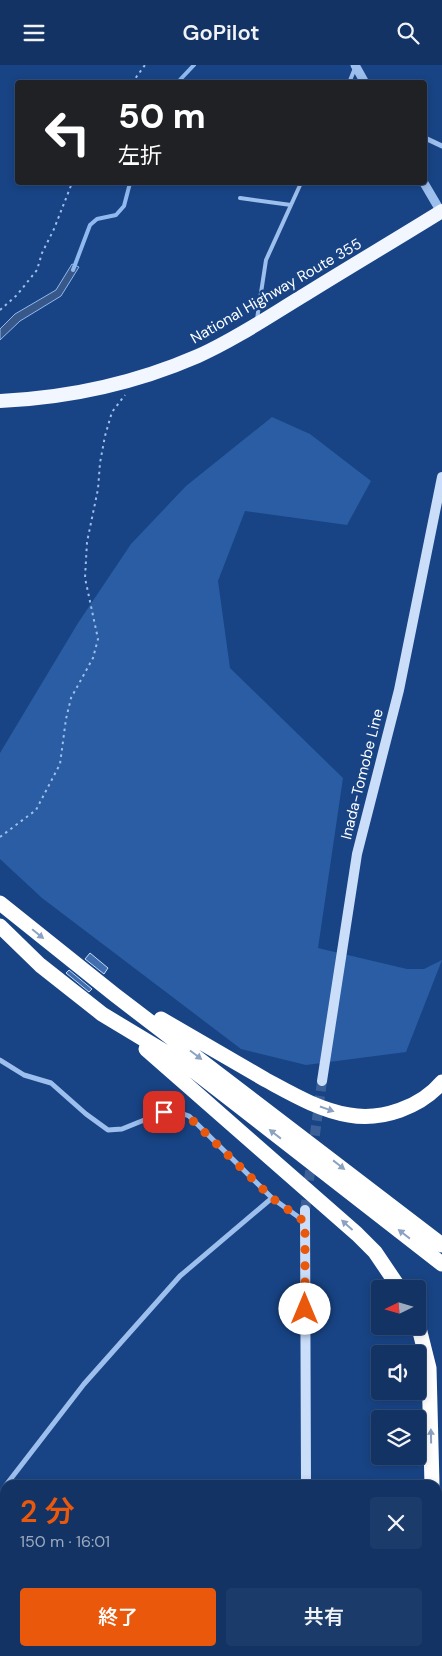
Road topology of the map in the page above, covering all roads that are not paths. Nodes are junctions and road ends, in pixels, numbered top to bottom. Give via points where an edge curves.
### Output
1 (355, 66) edge
2 (350, 80) edge
3 (363, 80) edge
4 (427, 139) edge
5 (442, 146) edge
6 (300, 185) edge
7 (425, 185) edge
8 (240, 199) dead end
9 (291, 205) junction
10 (442, 212) edge
11 (256, 324) junction
12 (0, 401) edge
13 (442, 477) edge
14 (0, 903) edge
15 (0, 926) edge
16 (115, 995) junction
17 (102, 1014) junction
18 (0, 1060) edge
19 (322, 1081) tunnel mouth
20 (442, 1082) edge
21 (272, 1198) junction
22 (305, 1210) tunnel mouth
23 (305, 1222) junction
24 (442, 1245) edge
25 (442, 1264) edge
26 (394, 1280) edge
27 (421, 1335) edge
28 (11, 1480) edge
29 (306, 1480) edge
30 (432, 1480) edge

1 - 2 lane
1 - 3 street
4 - 5 street
6 - 9 lane
7 - 10 street
8 - 9 lane
9 - 11 lane via 266,260
10 - 11 highway, National Highway Route 355
11 - 12 highway, National Highway Route 355 via 200,355 127,380 99,388
13 - 19 main road, Inada-Tomobe Line via 399,690 357,855
14 -> 16 highway
15 - 17 highway via 40,965
16 -> 20 highway via 298,1097 350,1116 398,1111 418,1102
16 -> 24 highway
25 -> 17 highway via 185,1064
26 -> 17 highway via 357,1234 177,1075
18 - 21 street via 24,1075 52,1083 108,1129 122,1129 164,1112 175,1111 189,1117
21 - 23 street
21 - 28 street via 180,1276 84,1384
22 - 23 main road
23 - 29 main road
30 -> 27 highway via 429,1368

